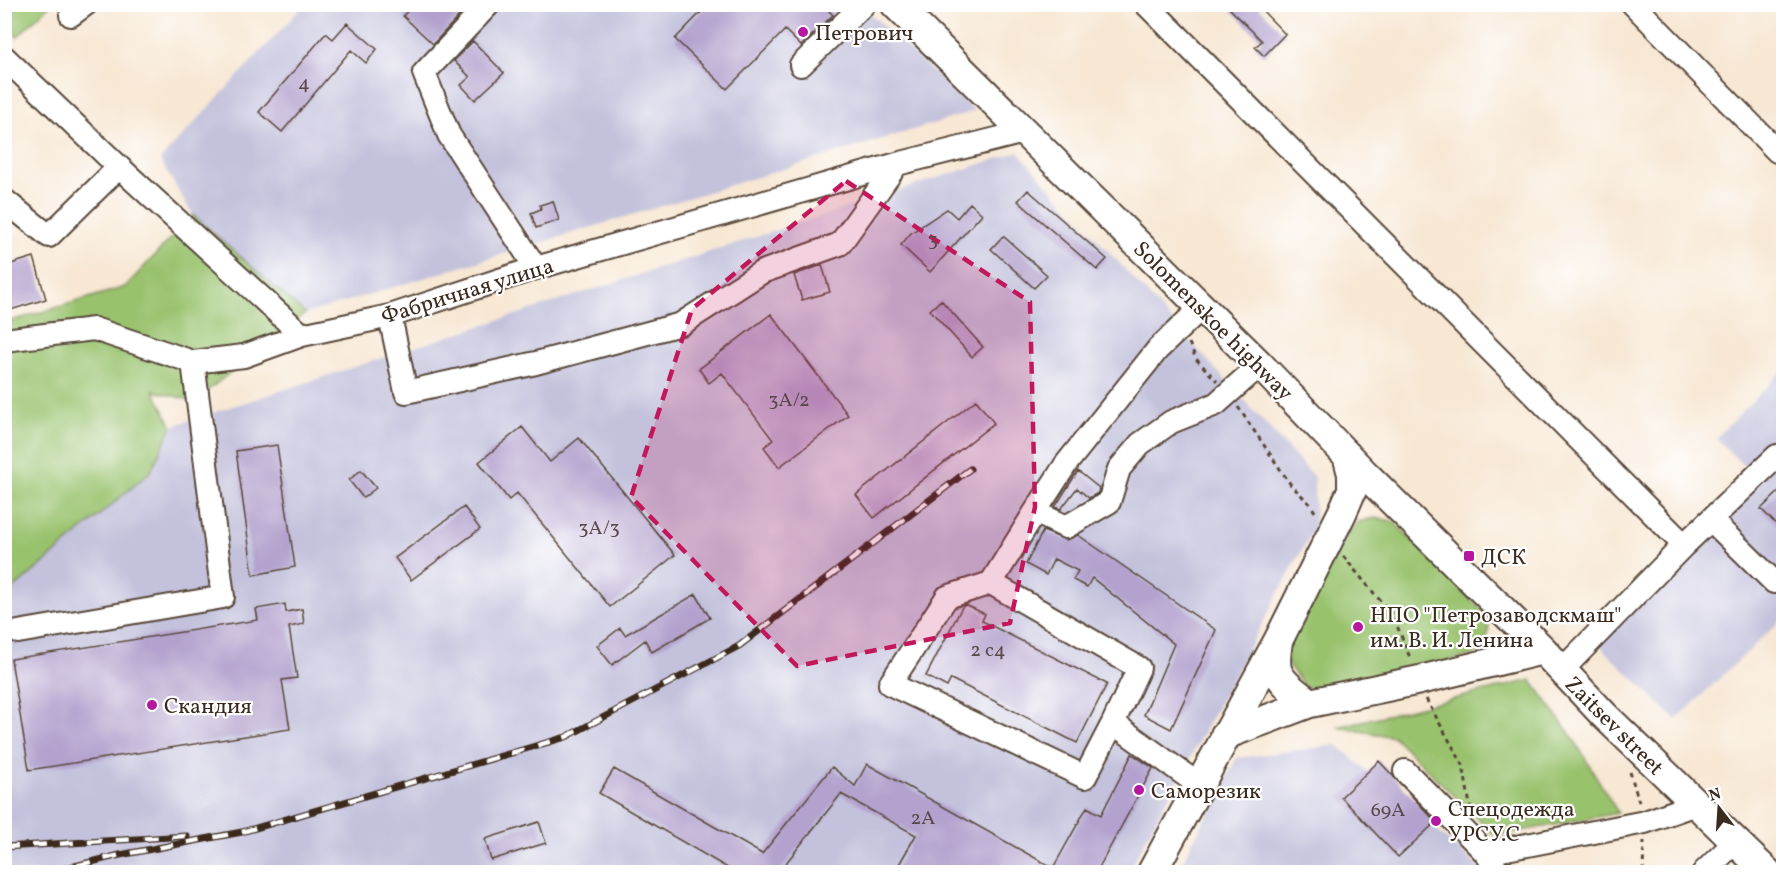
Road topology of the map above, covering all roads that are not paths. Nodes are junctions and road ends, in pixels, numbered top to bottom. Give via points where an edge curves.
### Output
1 (489, 4) edge
2 (864, 4) edge
3 (895, 4) edge
4 (1146, 4) edge
5 (1633, 4) edge
6 (4, 57) edge
7 (801, 64) dead end
8 (1024, 132) junction
9 (1784, 148) edge
10 (897, 164) junction
11 (119, 167) junction
12 (4, 200) edge
13 (536, 268) junction
14 (1202, 307) junction
15 (390, 316) junction
16 (302, 335) junction
17 (4, 340) edge
18 (193, 362) junction
19 (1260, 365) junction
20 (1347, 454) junction
21 (1778, 456) dead end
22 (1402, 510) junction
23 (1035, 512) junction
24 (1711, 520) junction
25 (1336, 525) junction
26 (1683, 545) junction
27 (1774, 582) dead end
28 (991, 583) junction
29 (1500, 608) junction
30 (18, 632) dead end
31 (1278, 641) junction
32 (1552, 661) junction
33 (1478, 666) junction
34 (1310, 703) junction
35 (1113, 723) junction
36 (1226, 735) junction
37 (1405, 771) dead end
38 (1198, 785) junction
39 (1696, 804) junction
40 (1736, 841) junction
41 (1486, 853) junction
42 (1152, 873) edge
43 (1498, 873) edge
44 (1704, 873) edge
45 (1767, 873) edge

1 - 13 street via 424,73 449,135
2 - 7 street
3 - 8 main road, Solomenskoe highway
4 - 26 street
5 - 9 street via 1777,151
6 - 11 street
8 - 10 street, Фабричная улица
8 - 14 main road, Solomenskoe highway
10 - 13 street, Фабричная улица
10 - 15 street via 840,244 762,272 681,324 536,363 406,392
11 - 12 street via 49,236
11 - 16 street
13 - 15 street, Фабричная улица
14 - 19 main road, Solomenskoe highway
14 - 23 street via 1158,349 1066,464
15 - 16 street, Фабричная улица
16 - 18 street, Фабричная улица via 244,356
17 - 18 street via 94,329
18 - 30 street via 223,597
19 - 20 main road, Solomenskoe highway
19 - 23 street via 1216,404 1172,422 1140,444 1119,469 1109,502 1066,527
20 - 22 main road, Solomenskoe highway
20 - 25 main road via 1352,489
21 - 24 street
22 - 25 main road via 1381,503 1360,505
22 - 29 main road, Solomenskoe highway
23 - 28 street
24 - 26 street
24 - 27 street
25 - 31 main road
26 - 32 street
28 - 35 street via 1138,668
28 - 35 street via 947,597 890,684 1085,777
29 - 32 main road, Zaitsev street
29 - 33 main road via 1502,630 1498,645
31 - 34 main road via 1277,669 1294,692
31 - 36 main road
32 - 33 main road
32 - 39 main road, Zaitsev street
33 - 34 main road
34 - 36 main road
35 - 38 street
36 - 38 main road
37 - 41 street
38 - 42 main road
39 - 40 main road, Zaitsev street
39 - 41 street via 1645,822
40 - 44 street
40 - 45 main road, Zaitsev street
41 - 43 street

